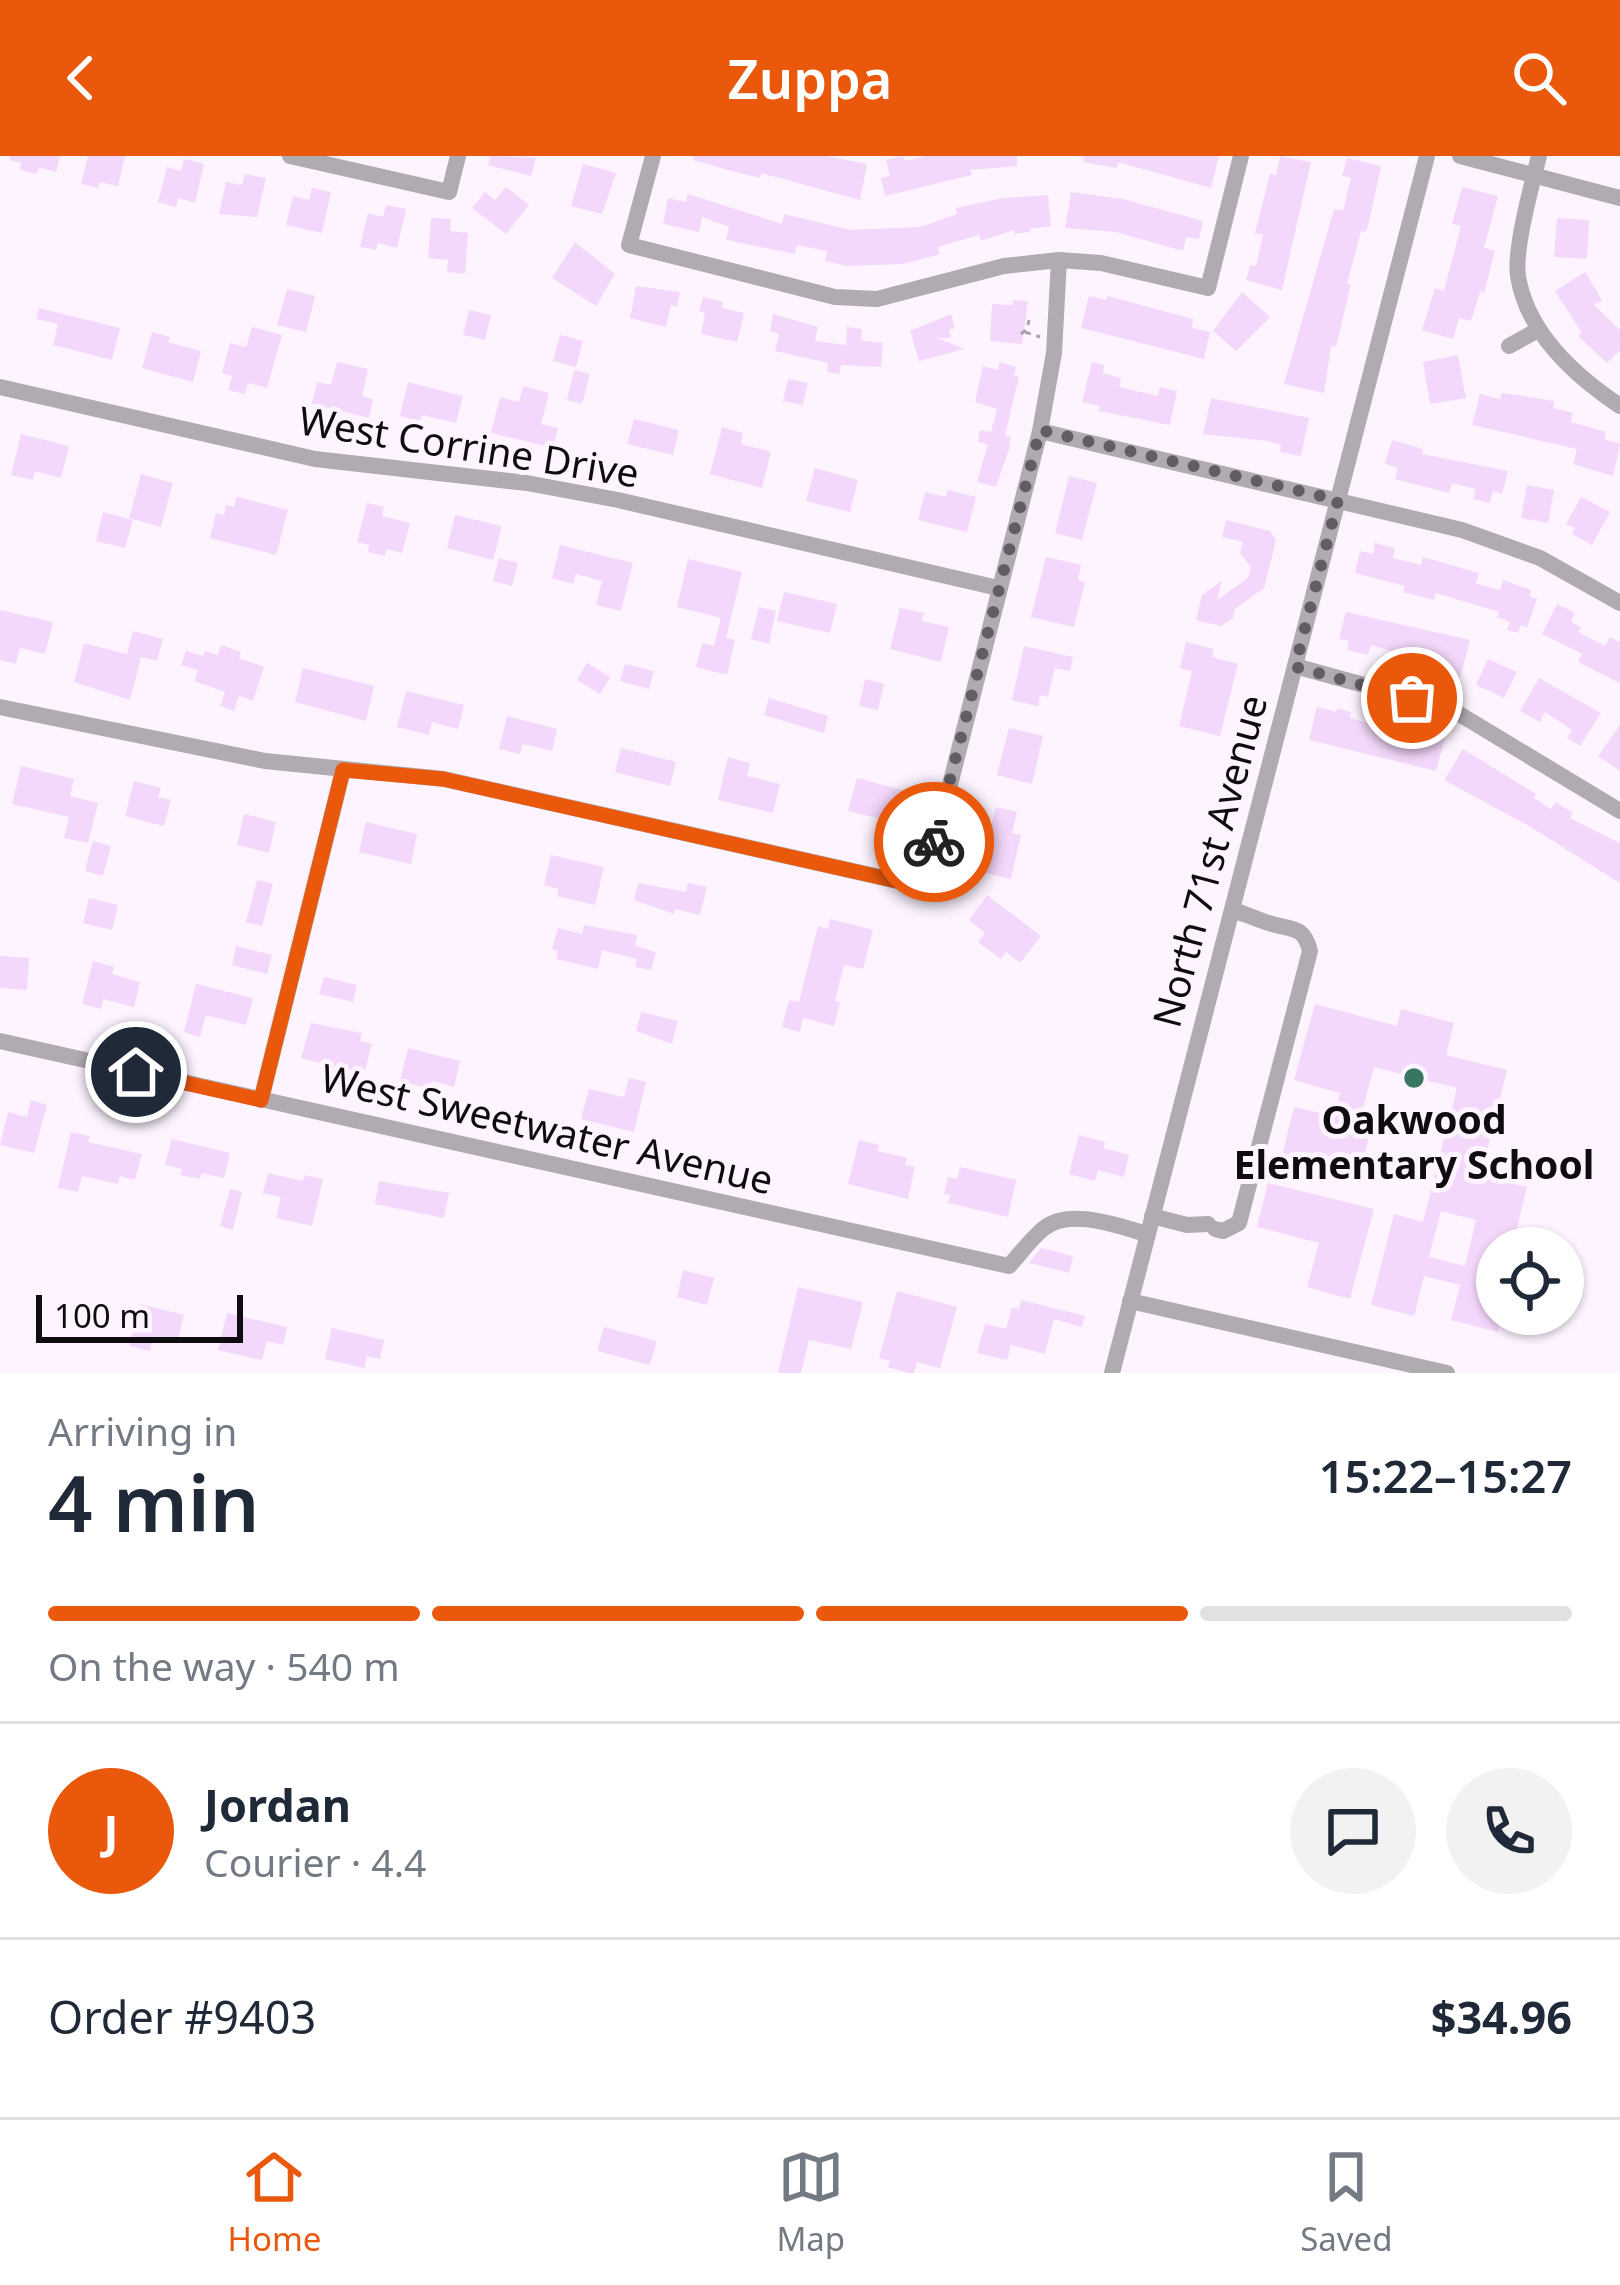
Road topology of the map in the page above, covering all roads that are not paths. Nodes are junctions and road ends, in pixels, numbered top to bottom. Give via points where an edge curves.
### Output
1 (290, 156) edge
2 (458, 156) edge
3 (652, 156) edge
4 (1241, 156) edge
5 (1427, 156) edge
6 (1460, 156) edge
7 (1537, 165) edge
8 (1620, 198) edge
9 (1059, 260) junction
10 (1538, 330) junction
11 (1509, 346) dead end
12 (0, 387) edge
13 (1620, 406) edge
14 (1040, 430) junction
15 (1338, 500) junction
16 (998, 589) junction
17 (1620, 603) edge
18 (1295, 667) junction
19 (0, 707) edge
20 (343, 770) junction
21 (1620, 811) edge
22 (1232, 910) junction
23 (0, 1041) edge
24 (261, 1100) junction
25 (1150, 1225) junction
26 (1130, 1301) junction
27 (1112, 1373) edge
28 (1447, 1373) edge

1 - 2 street via 449,192
3 - 9 street via 629,245 836,297 878,299
4 - 9 street via 1208,288
5 - 15 street, North 71st Avenue
6 - 7 street
7 - 8 street
7 - 10 street via 1518,275
9 - 14 street
10 - 11 street
10 - 13 street via 1586,383
12 - 16 street, West Corrine Drive via 315,459 618,500
14 - 15 street
14 - 16 street
15 - 17 street via 1504,543
15 - 18 street, North 71st Avenue
16 - 20 street via 924,887 443,779
18 - 21 street via 1451,709
18 - 22 street, North 71st Avenue
19 - 20 street
20 - 24 street
22 - 25 street, North 71st Avenue
22 - 25 street via 1292,925 1310,951 1239,1223 1223,1231
23 - 24 street, West Sweetwater Avenue
24 - 25 street, West Sweetwater Avenue via 1009,1266 1059,1220
25 - 26 street, North 71st Avenue
26 - 27 street, North 71st Avenue
26 - 28 street

